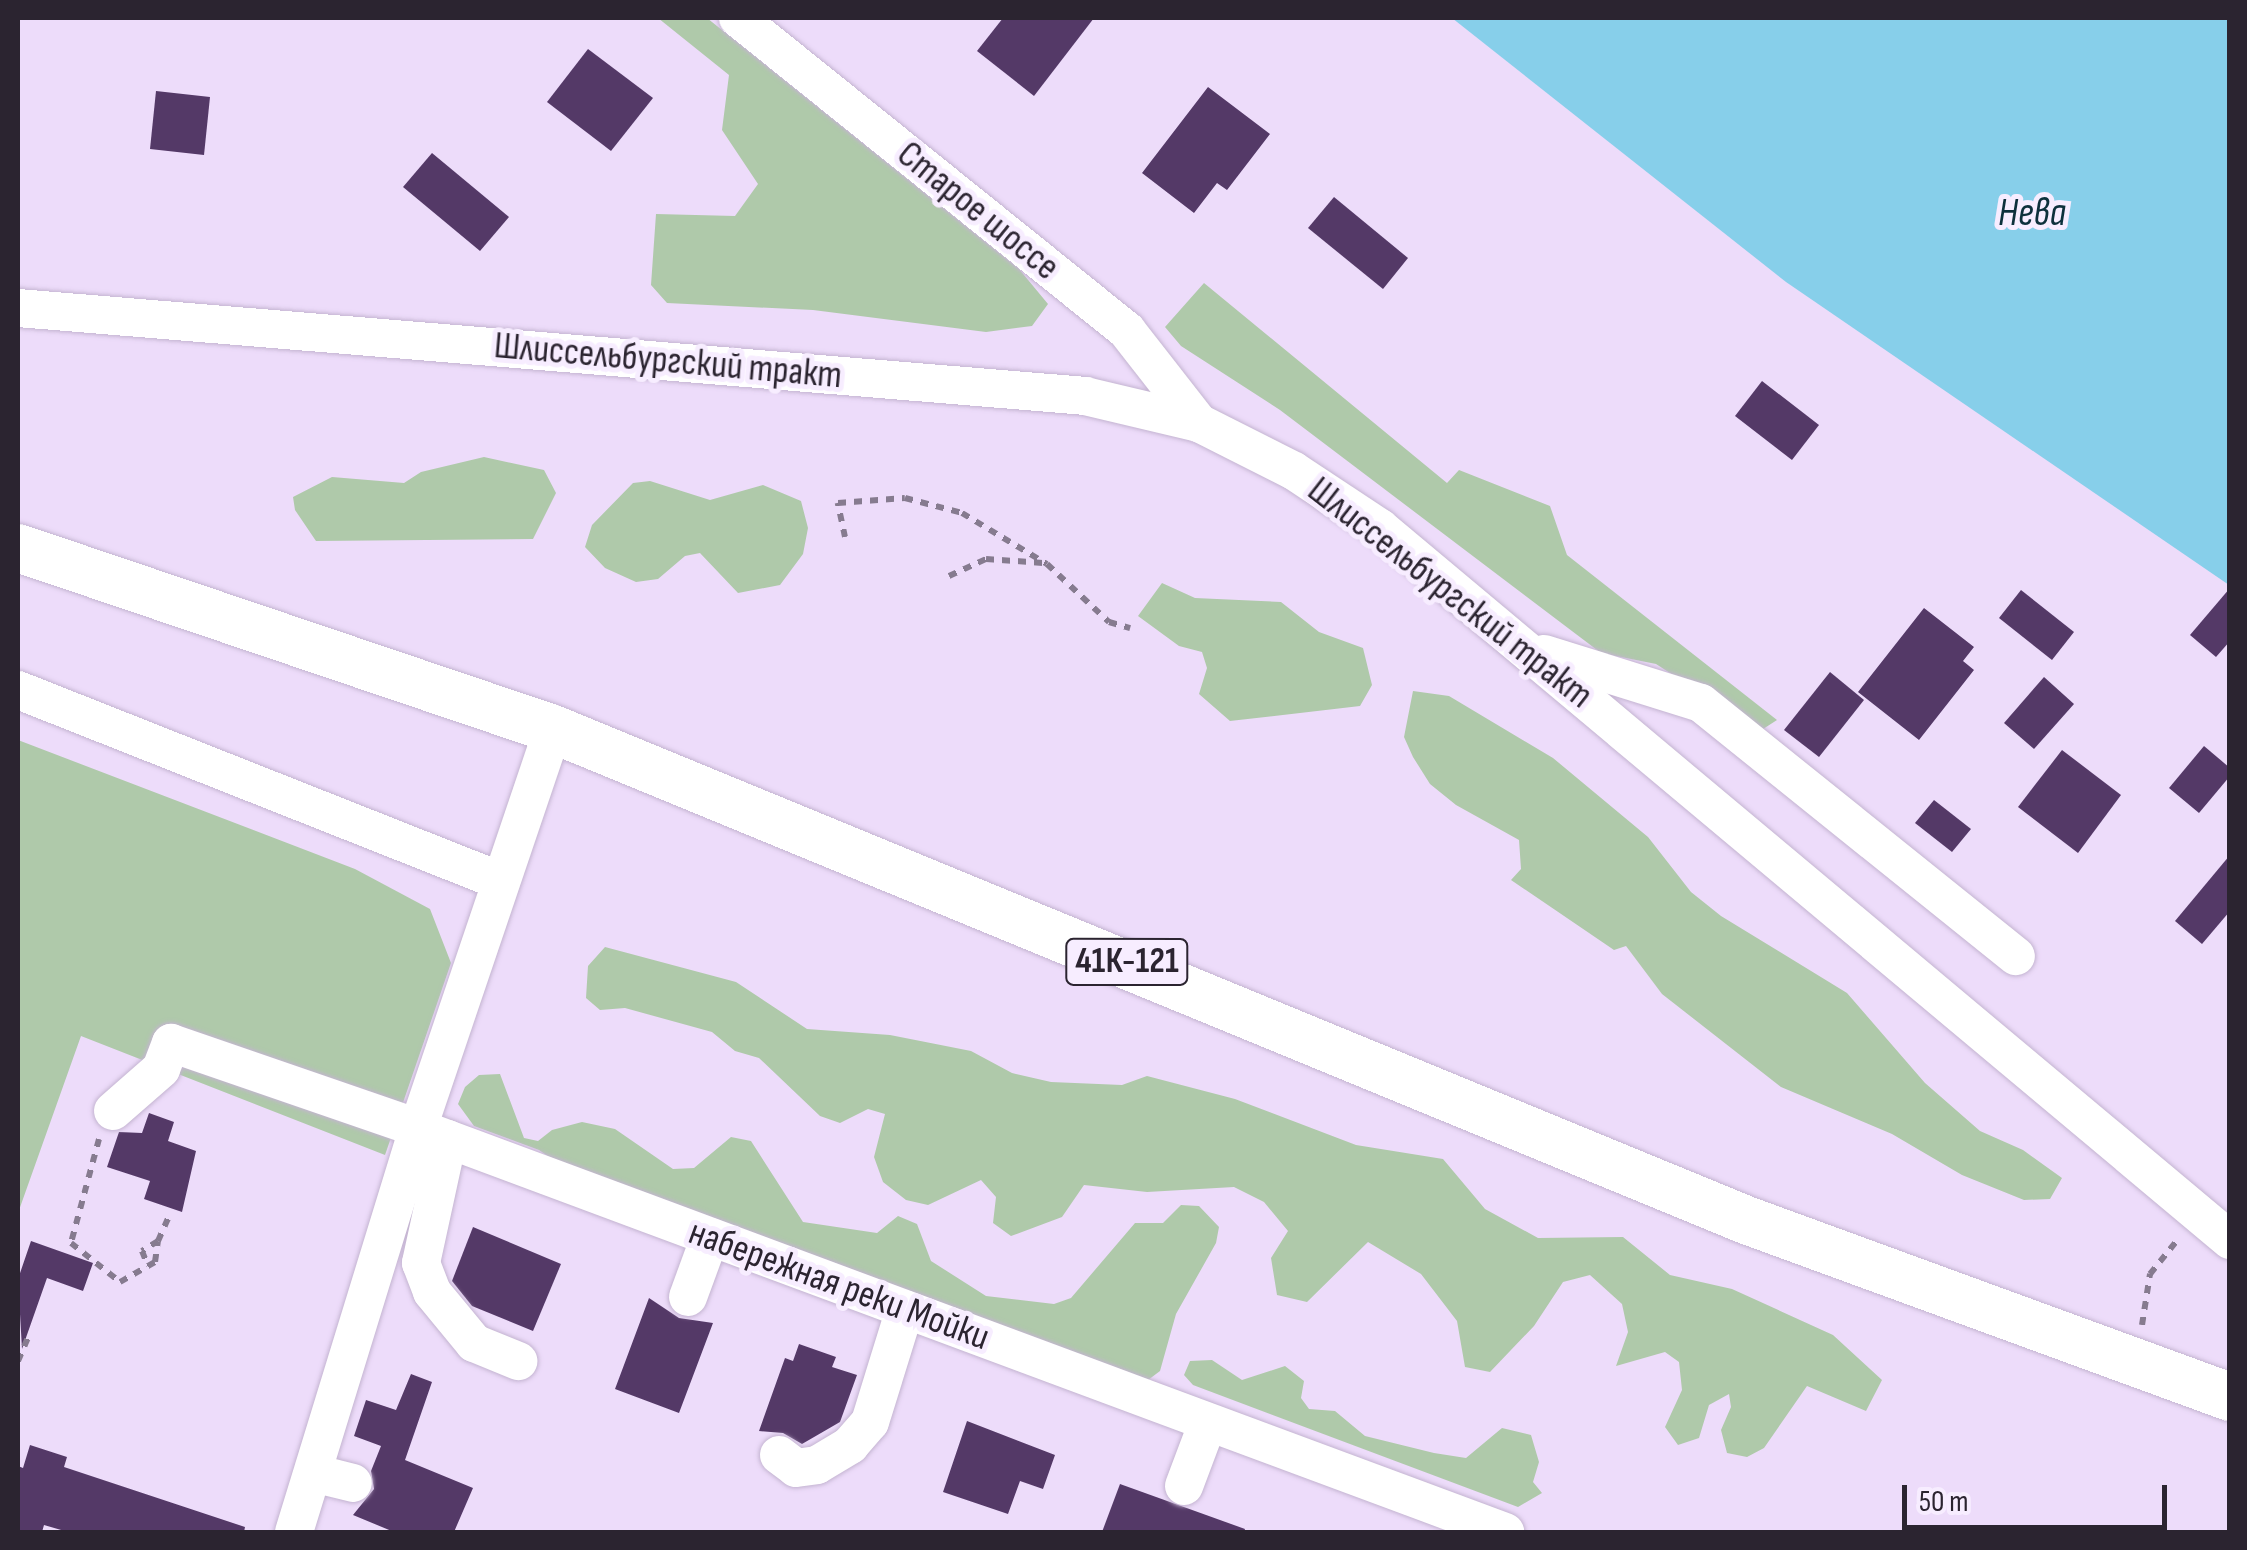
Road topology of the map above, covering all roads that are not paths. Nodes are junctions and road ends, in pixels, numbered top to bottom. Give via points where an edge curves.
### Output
1 (738, 18) edge
2 (18, 308) edge
3 (1199, 423) junction
4 (18, 548) edge
5 (1522, 647) junction
6 (18, 690) edge
7 (553, 729) junction
8 (498, 880) junction
9 (2016, 956) dead end
10 (113, 1111) road end
11 (434, 1134) junction
12 (710, 1237) junction
13 (2230, 1240) edge
14 (688, 1298) dead end
15 (905, 1309) junction
16 (518, 1362) dead end
17 (2230, 1398) edge
18 (1208, 1422) junction
19 (779, 1455) dead end
20 (312, 1473) junction
21 (354, 1483) dead end
22 (1184, 1486) dead end
23 (1439, 1521) edge
24 (294, 1532) edge
25 (1505, 1532) edge

1 - 3 street, Старое шоссе via 1126,331
2 - 3 street, Шлиссельбургский тракт via 1085,396
3 - 5 street, Шлиссельбургский тракт via 1294,471 1380,528
4 - 7 main road, 41К-121
5 - 9 street via 1701,704
5 - 13 street, Шлиссельбургский тракт
6 - 8 street
7 - 8 street
7 - 17 main road, 41К-121 via 1746,1220
8 - 11 street
10 - 11 street, набережная реки Мойки via 160,1069 171,1044
11 - 12 street, набережная реки Мойки
11 - 16 street via 421,1263 432,1292 474,1343
11 - 20 street
12 - 14 street
12 - 15 street, набережная реки Мойки
15 - 18 street, набережная реки Мойки
15 - 19 street via 885,1383 860,1433 817,1465 796,1468
18 - 22 street
18 - 23 street, набережная реки Мойки
20 - 21 street
20 - 24 street
23 - 25 street, набережная реки Мойки

